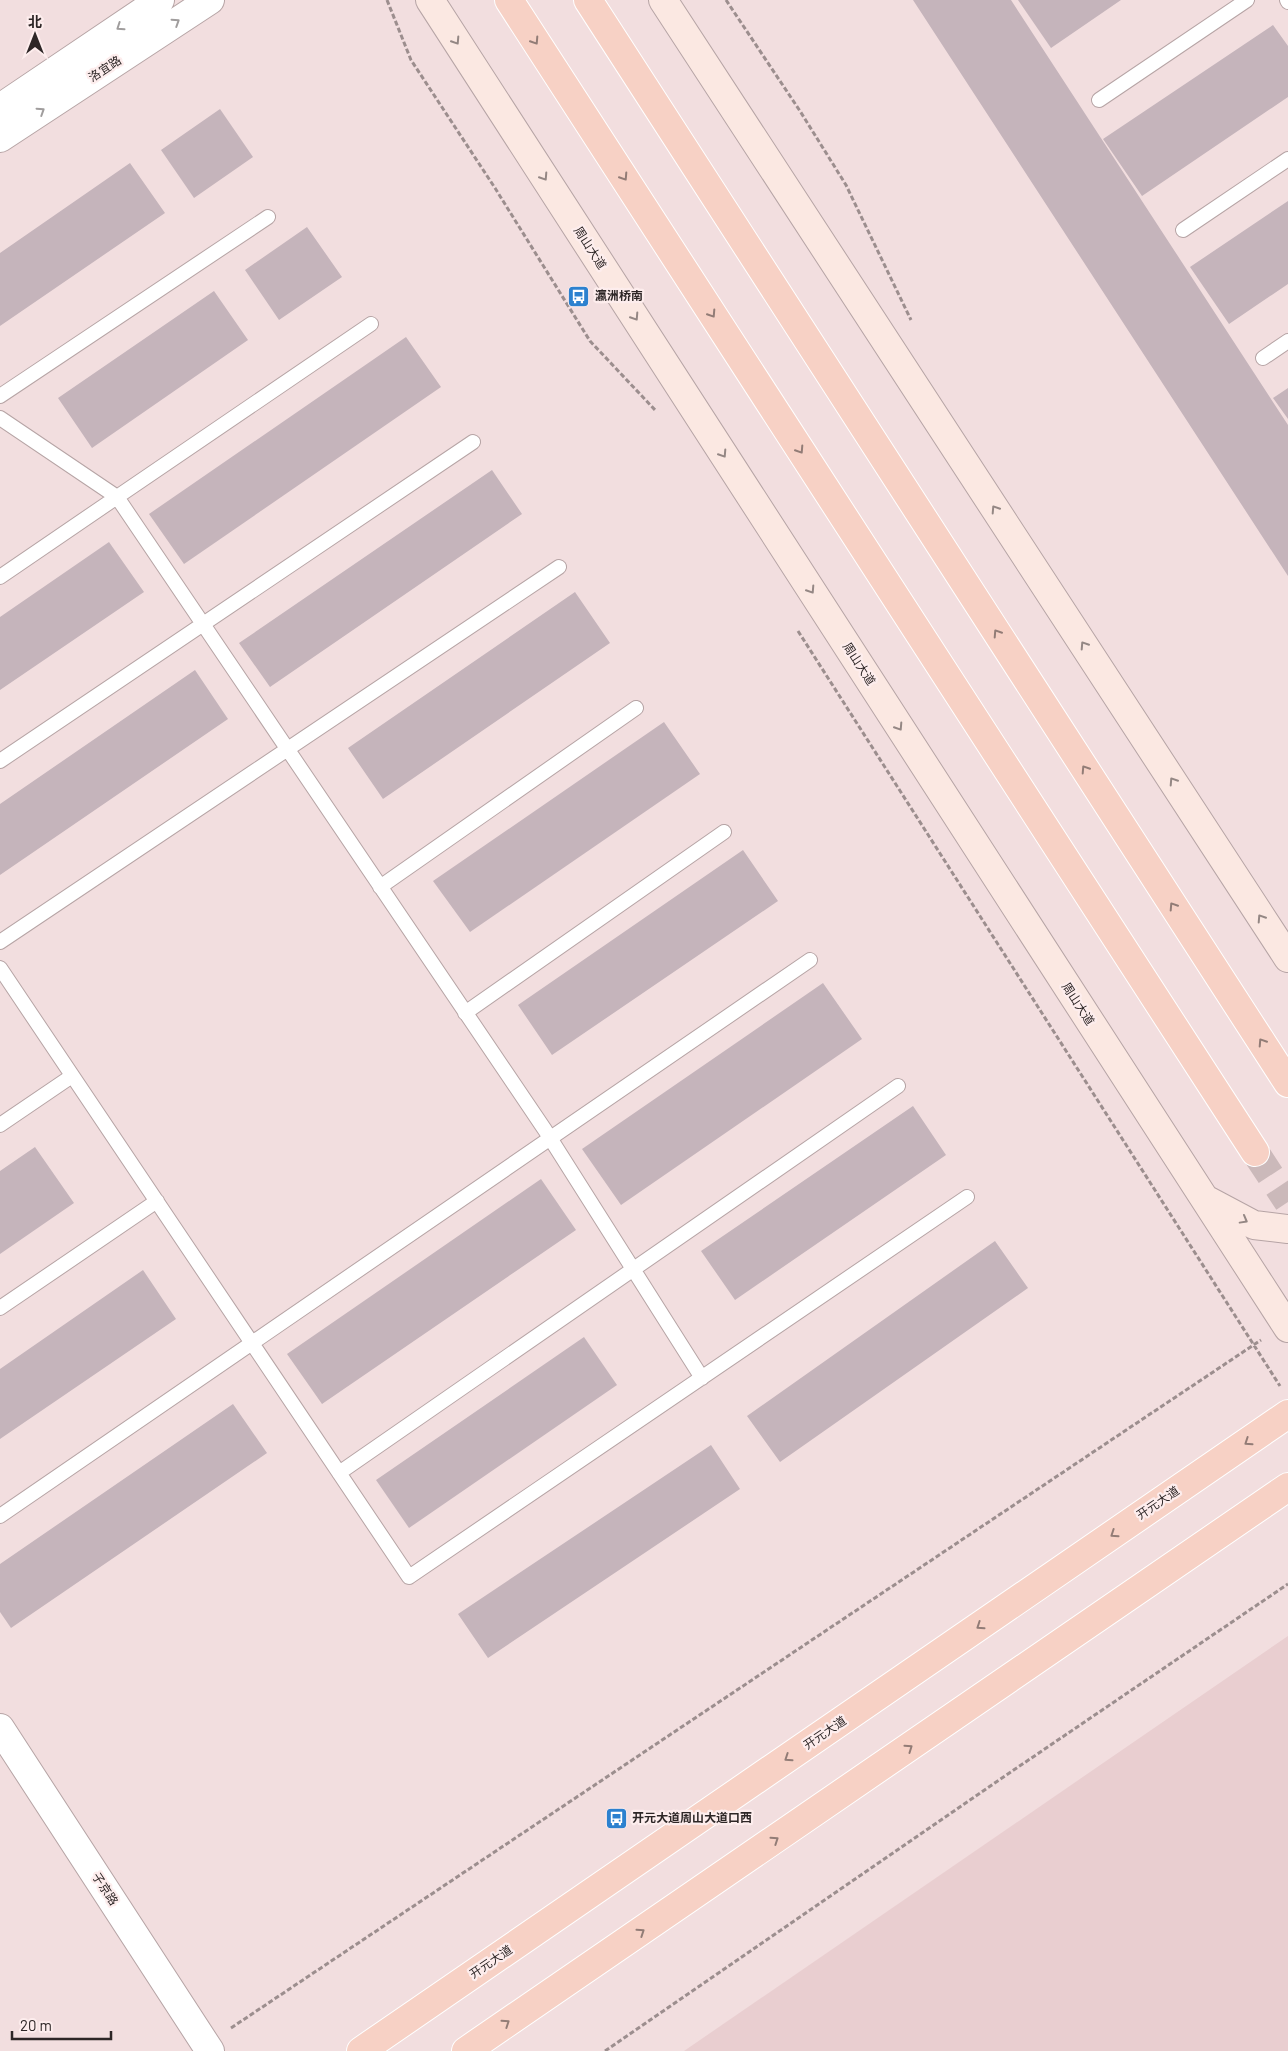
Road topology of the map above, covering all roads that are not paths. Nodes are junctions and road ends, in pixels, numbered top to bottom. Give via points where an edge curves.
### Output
1 (160, 0) edge
2 (210, 0) edge
3 (430, 0) edge
4 (509, 0) edge
5 (588, 0) edge
6 (663, 0) edge
7 (1247, 0) edge
8 (1099, 100) dead end
9 (0, 108) edge
10 (0, 138) edge
11 (1288, 159) edge
12 (268, 217) dead end
13 (1183, 230) dead end
14 (371, 324) dead end
15 (1288, 341) edge
16 (1263, 358) dead end
17 (0, 396) edge
18 (0, 418) edge
19 (473, 442) dead end
20 (117, 498) junction
21 (559, 567) dead end
22 (0, 577) edge
23 (203, 624) junction
24 (636, 708) dead end
25 (287, 749) junction
26 (0, 761) edge
27 (724, 832) dead end
28 (380, 887) junction
29 (0, 942) edge
30 (1288, 958) edge
31 (810, 960) dead end
32 (0, 968) edge
33 (465, 1012) junction
34 (72, 1076) junction
35 (1288, 1083) edge
36 (898, 1086) dead end
37 (0, 1125) edge
38 (550, 1139) junction
39 (1255, 1152) tunnel mouth
40 (967, 1197) dead end
41 (1204, 1198) junction
42 (157, 1201) junction
43 (1288, 1229) edge
44 (633, 1269) junction
45 (0, 1308) edge
46 (1286, 1326) edge
47 (252, 1343) junction
48 (702, 1378) junction
49 (1286, 1403) edge
50 (339, 1473) junction
51 (1288, 1487) edge
52 (0, 1516) edge
53 (0, 1728) edge
54 (208, 2048) edge
55 (361, 2051) edge
56 (466, 2051) edge

1 -> 9 street, 洛宜路
10 -> 2 street, 洛宜路
3 -> 41 main road, 周山大道
4 -> 39 main road
35 -> 5 main road
30 -> 6 main road
7 - 8 lane
11 - 13 lane
12 - 17 lane
14 - 20 lane
15 - 16 lane
18 - 20 lane
19 - 23 lane
20 - 22 lane
20 - 23 lane
21 - 25 lane
23 - 25 lane
23 - 26 lane
24 - 28 lane
25 - 28 lane
25 - 29 lane
27 - 33 lane
28 - 33 lane
31 - 38 lane
32 - 34 lane
33 - 38 lane
34 - 37 lane
34 - 42 lane
36 - 44 lane
38 - 44 lane
38 - 47 lane
40 - 48 lane
41 -> 43 main road via 1254,1225
41 - 46 main road, 周山大道
42 - 45 lane
42 - 47 lane
44 - 48 lane
44 - 50 lane
47 - 50 lane
47 - 52 lane
48 - 50 lane via 409,1577
49 -> 55 main road, 开元大道
56 -> 51 main road
53 - 54 street, 子京路

